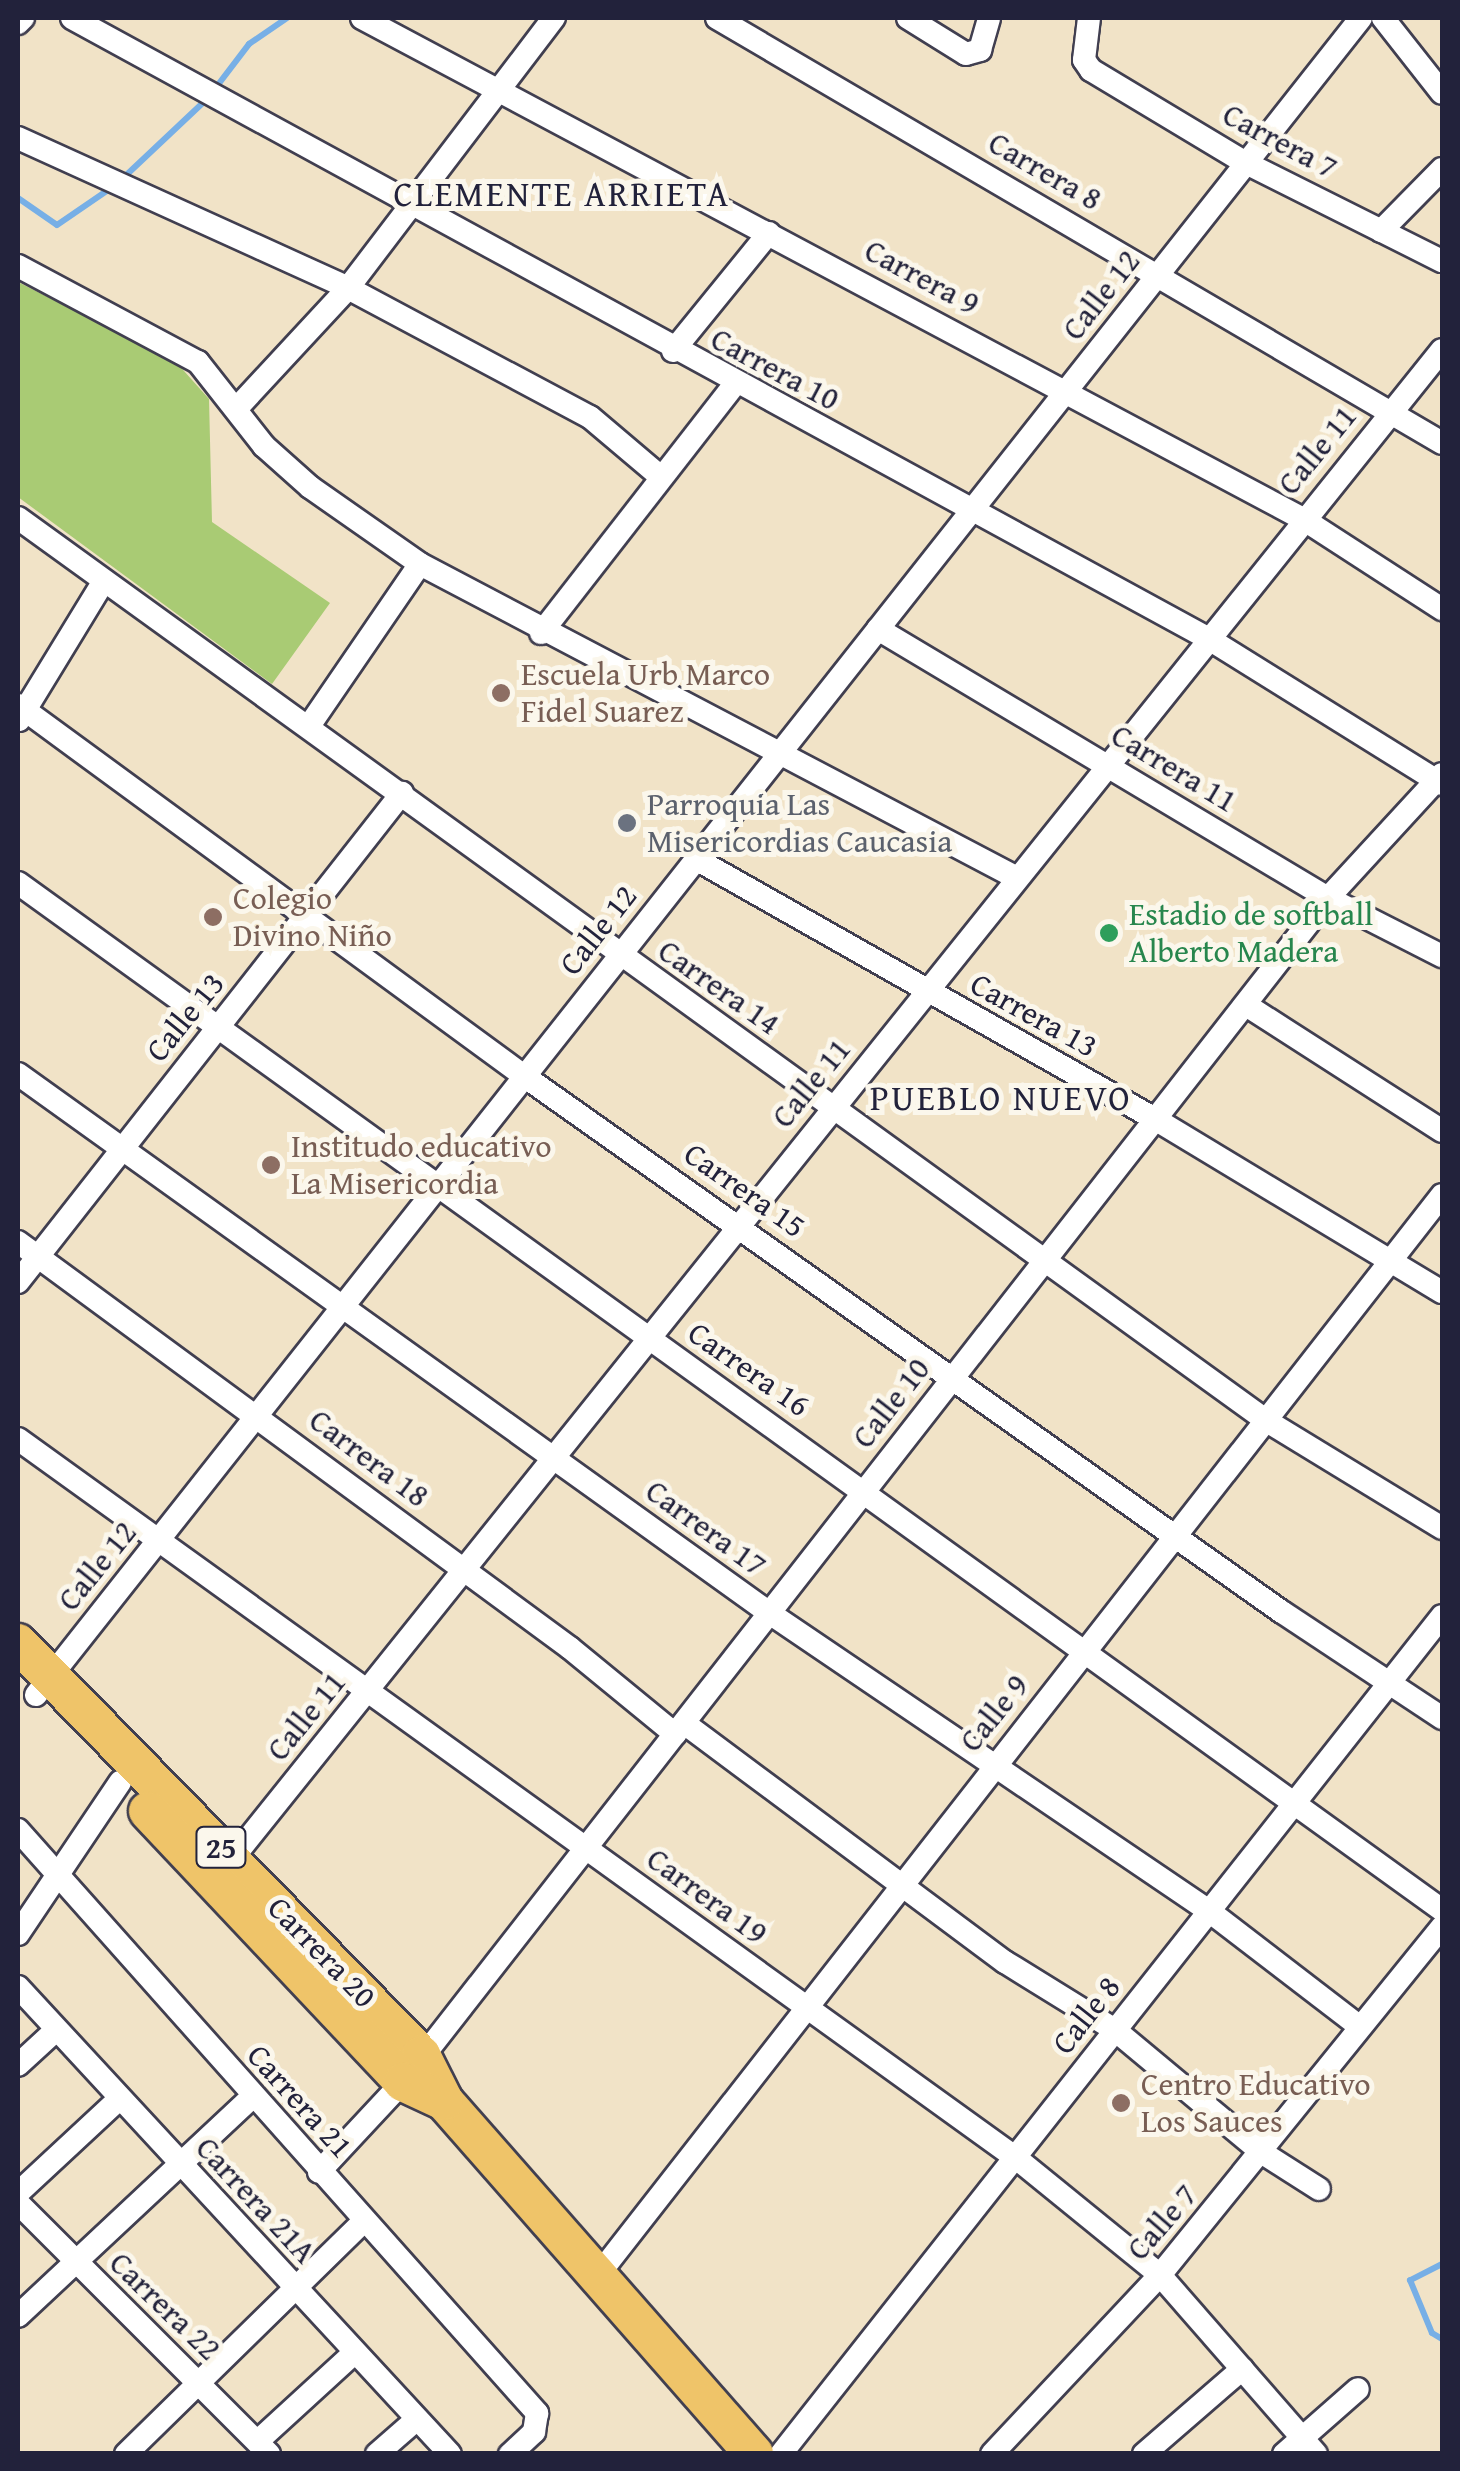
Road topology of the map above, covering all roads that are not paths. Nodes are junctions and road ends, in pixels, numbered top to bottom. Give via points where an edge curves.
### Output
1 (23, 18) edge
2 (72, 18) edge
3 (362, 18) edge
4 (554, 18) edge
5 (717, 18) edge
6 (908, 18) edge
7 (989, 18) edge
8 (1088, 18) edge
9 (1361, 18) edge
10 (1383, 18) edge
11 (18, 23) edge
12 (496, 89) junction
13 (1442, 93) edge
14 (18, 138) edge
15 (1246, 162) junction
16 (1442, 169) edge
17 (410, 206) junction
18 (1382, 231) junction
19 (769, 233) junction
20 (1442, 262) edge
21 (18, 266) edge
22 (1158, 274) junction
23 (348, 288) junction
24 (673, 350) junction
25 (1442, 350) edge
26 (736, 384) junction
27 (1066, 390) junction
28 (236, 408) junction
29 (1390, 412) junction
30 (1442, 444) edge
31 (661, 478) junction
32 (970, 512) junction
33 (18, 518) edge
34 (1303, 519) junction
35 (420, 564) junction
36 (104, 580) junction
37 (1442, 609) edge
38 (878, 629) junction
39 (541, 633) junction
40 (1209, 638) junction
41 (20, 713) edge
42 (309, 726) junction
43 (782, 750) junction
44 (1107, 766) junction
45 (1441, 780) edge
46 (402, 792) junction
47 (696, 859) junction
48 (1017, 878) junction
49 (18, 883) edge
50 (1328, 898) junction
51 (311, 916) junction
52 (618, 956) junction
53 (1442, 956) edge
54 (926, 992) junction
55 (1246, 1005) junction
56 (218, 1027) junction
57 (18, 1074) edge
58 (524, 1076) junction
59 (834, 1106) junction
60 (1155, 1119) junction
61 (1442, 1131) edge
62 (122, 1149) junction
63 (437, 1186) junction
64 (1442, 1195) edge
65 (739, 1226) junction
66 (18, 1242) edge
67 (37, 1256) junction
68 (1044, 1261) junction
69 (1390, 1262) junction
70 (18, 1282) edge
71 (1442, 1292) edge
72 (342, 1307) junction
73 (649, 1338) junction
74 (954, 1376) junction
75 (257, 1414) junction
76 (1268, 1421) junction
77 (18, 1439) edge
78 (553, 1458) junction
79 (864, 1490) junction
80 (1442, 1528) edge
81 (1178, 1534) junction
82 (159, 1541) junction
83 (463, 1570) junction
84 (768, 1612) junction
85 (1442, 1616) edge
86 (18, 1643) edge
87 (1084, 1654) junction
88 (34, 1682) edge
89 (1390, 1682) junction
90 (368, 1691) junction
91 (1442, 1718) edge
92 (680, 1729) junction
93 (995, 1762) junction
94 (120, 1782) junction
95 (1294, 1804) junction
96 (18, 1830) edge
97 (585, 1848) junction
98 (232, 1859) junction
99 (56, 1867) junction
100 (902, 1886) junction
101 (1442, 1910) edge
102 (1210, 1911) junction
103 (1442, 1928) edge
104 (18, 1934) edge
105 (18, 1987) edge
106 (808, 2008) junction
107 (1360, 2027) junction
108 (1115, 2030) junction
109 (55, 2031) junction
110 (18, 2064) edge
111 (412, 2068) junction
112 (252, 2097) junction
113 (119, 2099) junction
114 (1264, 2154) junction
115 (1016, 2158) junction
116 (179, 2164) junction
117 (320, 2172) junction
118 (1319, 2189) dead end
119 (18, 2193) edge
120 (18, 2203) edge
121 (364, 2221) junction
122 (74, 2263) junction
123 (598, 2274) junction
124 (1160, 2275) junction
125 (294, 2288) junction
126 (18, 2316) edge
127 (353, 2354) junction
128 (1242, 2369) junction
129 (198, 2383) junction
130 (1358, 2389) dead end
131 (416, 2420) junction
132 (1309, 2446) edge
133 (264, 2447) edge
134 (126, 2454) edge
135 (377, 2454) edge
136 (450, 2454) edge
137 (510, 2454) edge
138 (754, 2454) edge
139 (781, 2454) edge
140 (992, 2454) edge
141 (1144, 2454) edge
142 (1284, 2454) edge

1 - 11 street
2 - 17 street, Carrera 10
3 - 12 street, Carrera 9
4 - 12 street
5 - 22 street, Carrera 8
6 - 7 street via 966,54 980,50
8 - 15 street, Carrera 7 via 1084,60 1091,70
9 - 15 street, Calle 12
10 - 13 street
12 - 17 street
12 - 19 street, Carrera 9
14 - 23 street
15 - 18 street, Carrera 7
15 - 22 street, Calle 12
16 - 18 street
17 - 23 street
17 - 24 street, Carrera 10
18 - 20 street, Carrera 7
19 - 24 street
19 - 27 street, Carrera 9
21 - 28 street via 198,362
22 - 27 street, Calle 12
22 - 29 street, Carrera 8
23 - 28 street
23 - 31 street via 590,417
24 - 26 street, Carrera 10
25 - 29 street, Calle 11
26 - 31 street
26 - 32 street, Carrera 10
27 - 32 street, Calle 12
27 - 34 street, Carrera 9
28 - 35 street via 264,446 310,487
29 - 30 street, Carrera 8
29 - 34 street, Calle 11
31 - 39 street
32 - 38 street, Calle 12
32 - 40 street, Carrera 10
33 - 36 street, Carrera 14
34 - 37 street, Carrera 9
34 - 40 street, Calle 11
35 - 39 street
35 - 42 street
36 - 41 street
36 - 42 street, Carrera 14
38 - 43 street, Calle 12
38 - 44 street, Carrera 11
39 - 43 street
40 - 44 street, Calle 11
40 - 45 street, Carrera 10
41 - 51 street, Carrera 15
42 - 46 street, Carrera 14
43 - 47 street, Calle 12
43 - 48 street
44 - 48 street, Calle 11
44 - 50 street, Carrera 11
45 - 50 street, Calle 10
46 - 51 street, Calle 13
46 - 52 street, Carrera 14
47 - 52 street, Calle 12
47 - 54 street, Carrera 13
48 - 54 street, Calle 11
49 - 56 street, Carrera 16
50 - 53 street, Carrera 11
50 - 55 street, Calle 10
51 - 56 street, Calle 13
51 - 58 street, Carrera 15
52 - 58 street, Calle 12
52 - 59 street, Carrera 14
54 - 59 street, Calle 11
54 - 60 street, Carrera 13
55 - 60 street, Calle 10
55 - 61 street
56 - 62 street, Calle 13
56 - 63 street, Carrera 16
57 - 62 street, Carrera 17
58 - 63 street, Calle 12
58 - 65 street, Carrera 15
59 - 65 street, Calle 11
59 - 68 street, Carrera 14
60 - 68 street, Calle 10
60 - 69 street, Carrera 13
62 - 67 street, Calle 13
62 - 72 street, Carrera 17
63 - 72 street, Calle 12
63 - 73 street, Carrera 16
64 - 69 street, Calle 9
65 - 73 street, Calle 11
65 - 74 street, Carrera 15
66 - 67 street, Carrera 18
67 - 70 street, Calle 13
67 - 75 street, Carrera 18
68 - 74 street, Calle 10
68 - 76 street, Carrera 14
69 - 71 street, Carrera 13
69 - 76 street, Calle 9
72 - 75 street, Calle 12
72 - 78 street, Carrera 17
73 - 78 street, Calle 11
73 - 79 street, Carrera 16
74 - 79 street, Calle 10
74 - 81 street, Carrera 15
75 - 82 street, Calle 12
75 - 83 street, Carrera 18
76 - 80 street, Carrera 14
76 - 81 street, Calle 9
77 - 82 street, Carrera 19
78 - 83 street, Calle 11
78 - 84 street, Carrera 17
79 - 84 street, Calle 10
79 - 87 street, Carrera 16
81 - 87 street, Calle 9
81 - 89 street, Carrera 15
82 - 88 street, Calle 12
82 - 90 street, Carrera 19
83 - 90 street, Calle 11
83 - 92 street, Carrera 18
84 - 92 street, Calle 10
84 - 93 street, Carrera 17
85 - 89 street, Calle 8
86 - 88 main road, Carrera 20 / 25
87 - 93 street, Calle 9
87 - 95 street, Carrera 16
88 - 94 main road, Carrera 20 / 25
88 - 98 main road, Carrera 20 / 25
89 - 91 street, Carrera 15
89 - 95 street, Calle 8
90 - 97 street, Carrera 19
90 - 98 street, Calle 11
92 - 97 street, Calle 10
92 - 100 street, Carrera 18
93 - 100 street, Calle 9
93 - 102 street, Carrera 17
94 - 99 street
94 - 111 main road, Carrera 20 / 25
95 - 101 street, Carrera 16
95 - 102 street, Calle 8
96 - 99 street, Carrera 21
97 - 106 street, Carrera 19
97 - 111 street, Calle 10
98 - 111 main road, Carrera 20 / 25
99 - 104 street
99 - 112 street, Carrera 21
100 - 106 street, Calle 9
100 - 108 street, Carrera 18 via 1005,1962
102 - 107 street, Carrera 17
102 - 108 street, Calle 8
103 - 107 street, Calle 7
105 - 109 street, Carrera 21A
106 - 115 street, Carrera 19
106 - 123 street, Calle 9
107 - 114 street, Calle 7
108 - 114 street, Carrera 18
108 - 115 street, Calle 8
109 - 110 street
109 - 113 street, Carrera 21A
111 - 117 street, Calle 10
111 - 123 main road, Carrera 20 / 25
112 - 116 street
112 - 117 street, Carrera 21
113 - 116 street, Carrera 21A
113 - 119 street
114 - 118 street, Carrera 18
114 - 124 street, Calle 7
115 - 124 street, Carrera 19
115 - 139 street, Calle 8
116 - 122 street
116 - 125 street, Carrera 21A
117 - 121 street, Carrera 21
120 - 122 street, Carrera 22
121 - 125 street
121 - 137 street, Carrera 21 via 536,2413 534,2432
122 - 126 street
122 - 129 street, Carrera 22
123 - 138 main road, Carrera 20 / 25
124 - 128 street, Carrera 19
124 - 140 street, Calle 7
125 - 127 street, Carrera 21A
125 - 129 street
127 - 131 street, Carrera 21A
127 - 133 street
128 - 132 street, Carrera 19
128 - 141 street
129 - 133 street, Carrera 22
129 - 134 street
130 - 132 street
131 - 135 street
131 - 136 street, Carrera 21A
132 - 142 street

